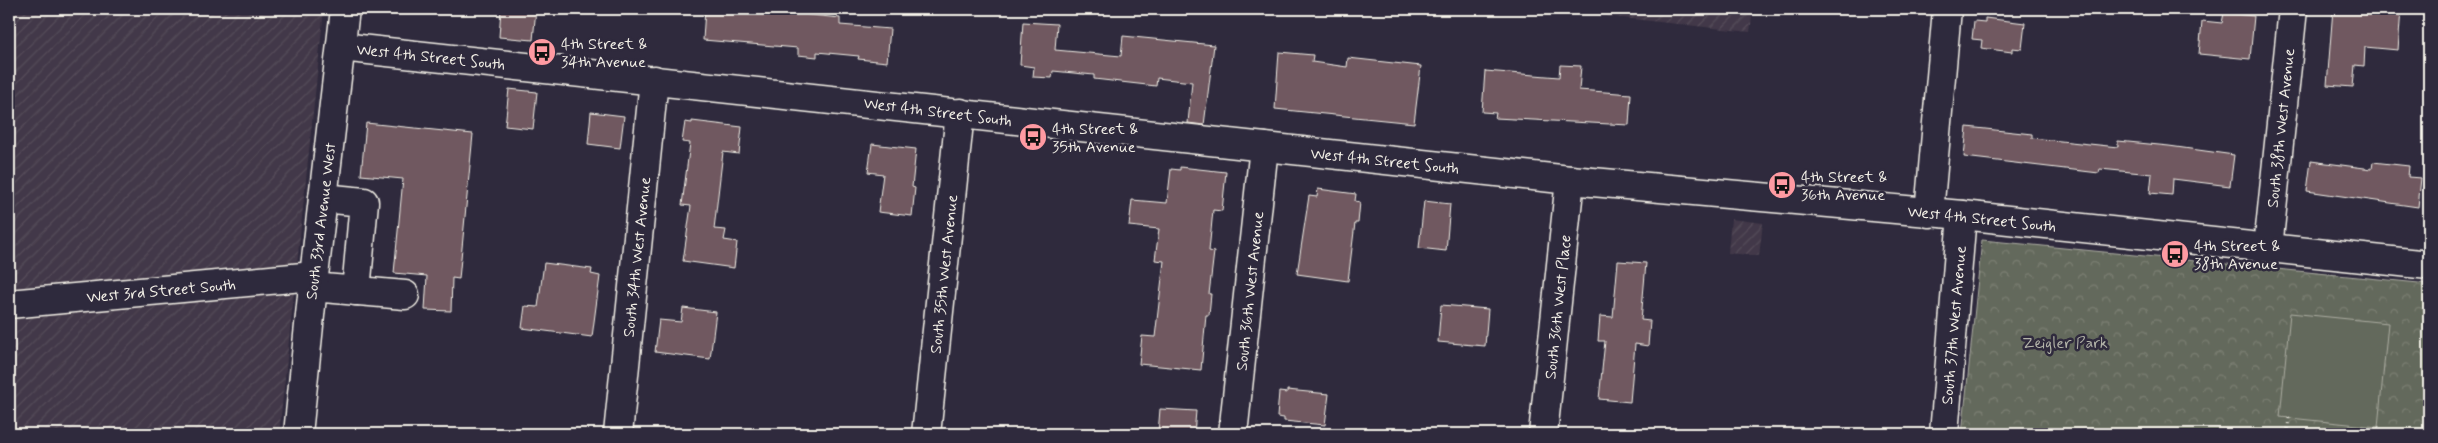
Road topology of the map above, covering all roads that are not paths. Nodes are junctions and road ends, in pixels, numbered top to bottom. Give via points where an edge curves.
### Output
1 (345, 9) edge
2 (1947, 9) edge
3 (2293, 9) edge
4 (341, 47) junction
5 (654, 80) junction
6 (960, 113) junction
7 (1264, 148) junction
8 (1570, 180) junction
9 (323, 198) junction
10 (1929, 213) junction
11 (1962, 215) junction
12 (318, 236) junction
13 (360, 241) junction
14 (2268, 248) junction
15 (2429, 265) edge
16 (313, 282) junction
17 (356, 291) junction
18 (405, 294) dead end
19 (9, 304) edge
20 (298, 434) edge
21 (618, 434) edge
22 (926, 434) edge
23 (1233, 434) edge
24 (1543, 434) edge
25 (1944, 434) edge

1 - 4 street, South 33rd Avenue West
2 - 10 street
3 - 14 street, South 38th West Avenue
4 - 5 street, West 4th Street South
4 - 9 street, South 33rd Avenue West
5 - 6 street, West 4th Street South
5 - 21 street, South 34th West Avenue
6 - 7 street, West 4th Street South
6 - 22 street, South 35th West Avenue
7 - 8 street, West 4th Street South
7 - 23 street, South 36th West Avenue
8 - 10 street, West 4th Street South
8 - 24 street, South 36th West Place
9 - 12 street, South 33rd Avenue West
9 - 13 street via 364,202
10 - 11 street, West 4th Street South
11 - 14 street, West 4th Street South
11 - 25 street, South 37th West Avenue
12 - 13 street
12 - 16 street, South 33rd Avenue West
13 - 17 street
14 - 15 street, West 4th Street South
16 - 17 street, West 3rd Street South
16 - 19 street, West 3rd Street South
16 - 20 street, South 33rd Avenue West
17 - 18 street, West 3rd Street South

